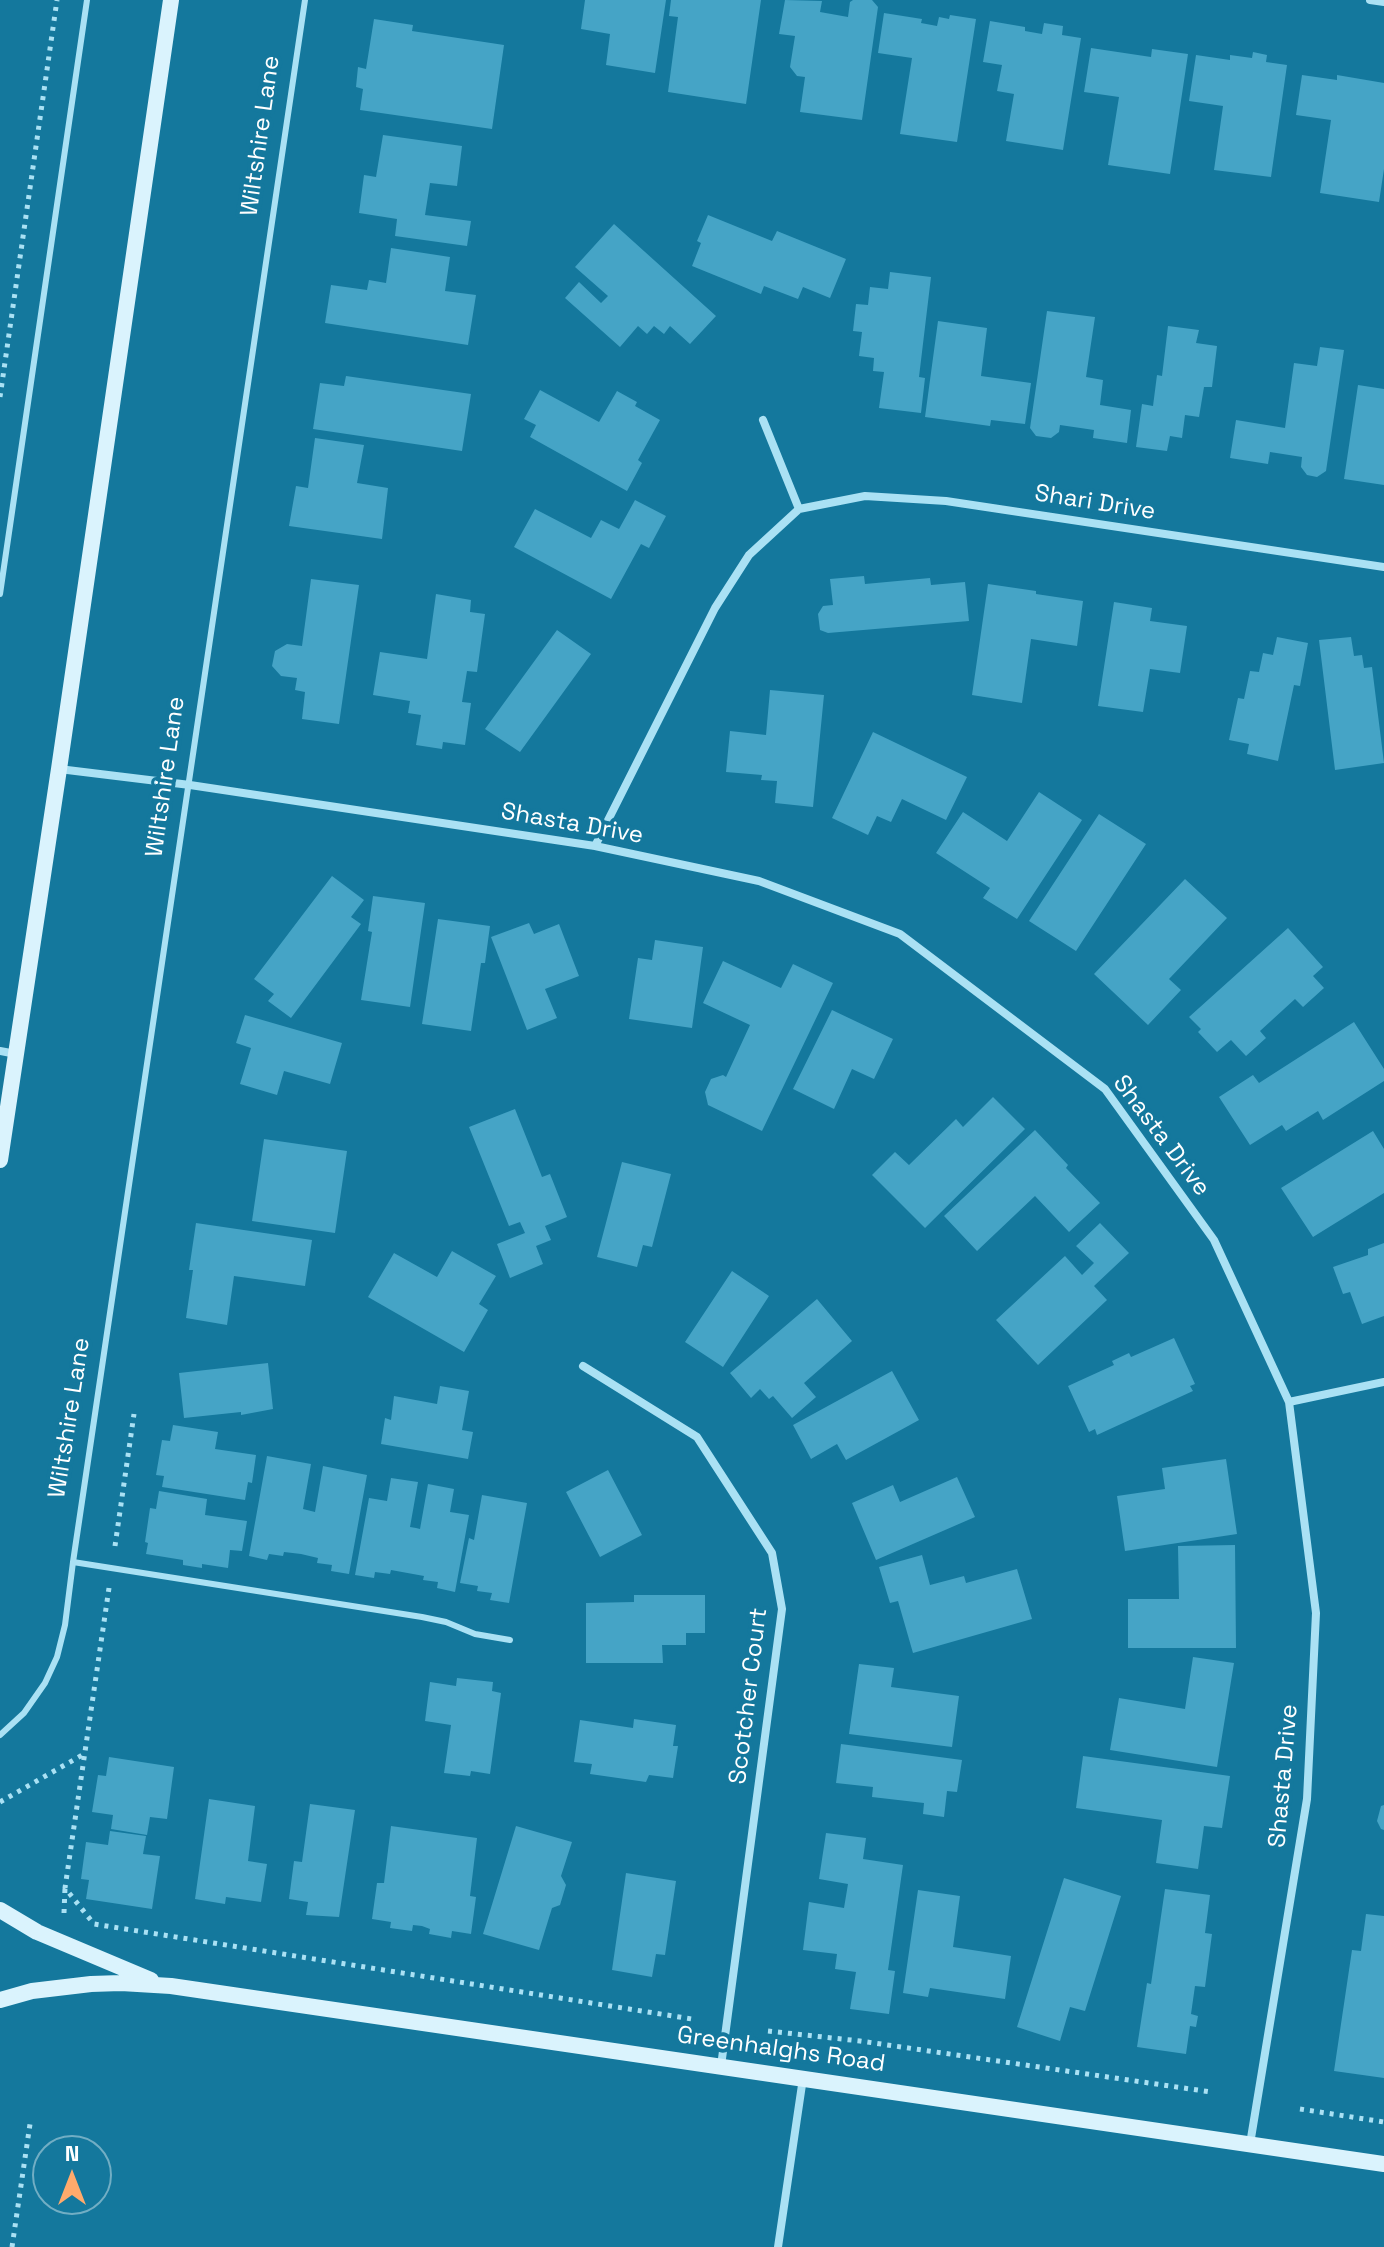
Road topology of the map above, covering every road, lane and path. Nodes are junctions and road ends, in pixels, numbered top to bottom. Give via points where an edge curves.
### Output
1 (57, 0) edge
2 (87, 0) edge
3 (171, 0) edge
4 (305, 0) edge
5 (1370, 0) edge
6 (1384, 2) edge
7 (0, 397) edge
8 (763, 420) dead end
9 (799, 509) junction
10 (1384, 567) edge
11 (0, 594) edge
12 (59, 769) junction
13 (190, 785) junction
14 (595, 846) junction
15 (8, 1052) edge
16 (0, 1160) edge
17 (583, 1366) dead end
18 (1384, 1382) edge
19 (1289, 1402) junction
20 (134, 1414) dead end
21 (73, 1562) junction
22 (112, 1567) junction
23 (510, 1640) dead end
24 (0, 1735) edge
25 (84, 1754) junction
26 (0, 1802) edge
27 (65, 1888) junction
28 (0, 1910) edge
29 (62, 1912) dead end
30 (171, 1986) junction
31 (0, 2000) edge
32 (692, 2019) dead end
33 (768, 2031) dead end
34 (721, 2066) junction
35 (803, 2078) junction
36 (1211, 2092) dead end
37 (1300, 2109) dead end
38 (1384, 2122) edge
39 (30, 2124) dead end
40 (1250, 2144) junction
41 (1384, 2164) edge
42 (12, 2247) edge
43 (778, 2247) edge

1 - 7 path
2 - 11 lane
3 - 12 street
4 - 13 lane, Wiltshire Lane
5 - 6 street
8 - 9 street
9 - 10 street, Shari Drive via 865,496 946,501
9 - 14 street via 749,555 715,608
12 - 13 street, Shasta Drive
12 - 15 street
13 - 14 street, Shasta Drive
13 - 21 lane, Wiltshire Lane
14 - 19 street, Shasta Drive via 759,881 900,934 1105,1089 1214,1240
15 - 16 street
17 - 34 street, Scotcher Court via 697,1437 772,1553 782,1609
18 - 19 street
19 - 40 street, Shasta Drive via 1316,1613 1307,1799
20 - 22 path
21 - 22 lane
21 - 24 lane, Wiltshire Lane via 57,1657 35,1700
22 - 23 lane via 422,1617
22 - 25 path
25 - 26 path
25 - 27 path
27 - 29 path
27 - 32 path via 94,1924
28 - 30 street, Greenhalghs Road via 37,1932
30 - 31 street, Greenhalghs Road via 91,1984
30 - 34 street, Greenhalghs Road
33 - 36 path
34 - 35 street, Greenhalghs Road
35 - 40 street, Greenhalghs Road
35 - 43 street
37 - 38 path
39 - 42 path
40 - 41 street, Greenhalghs Road

